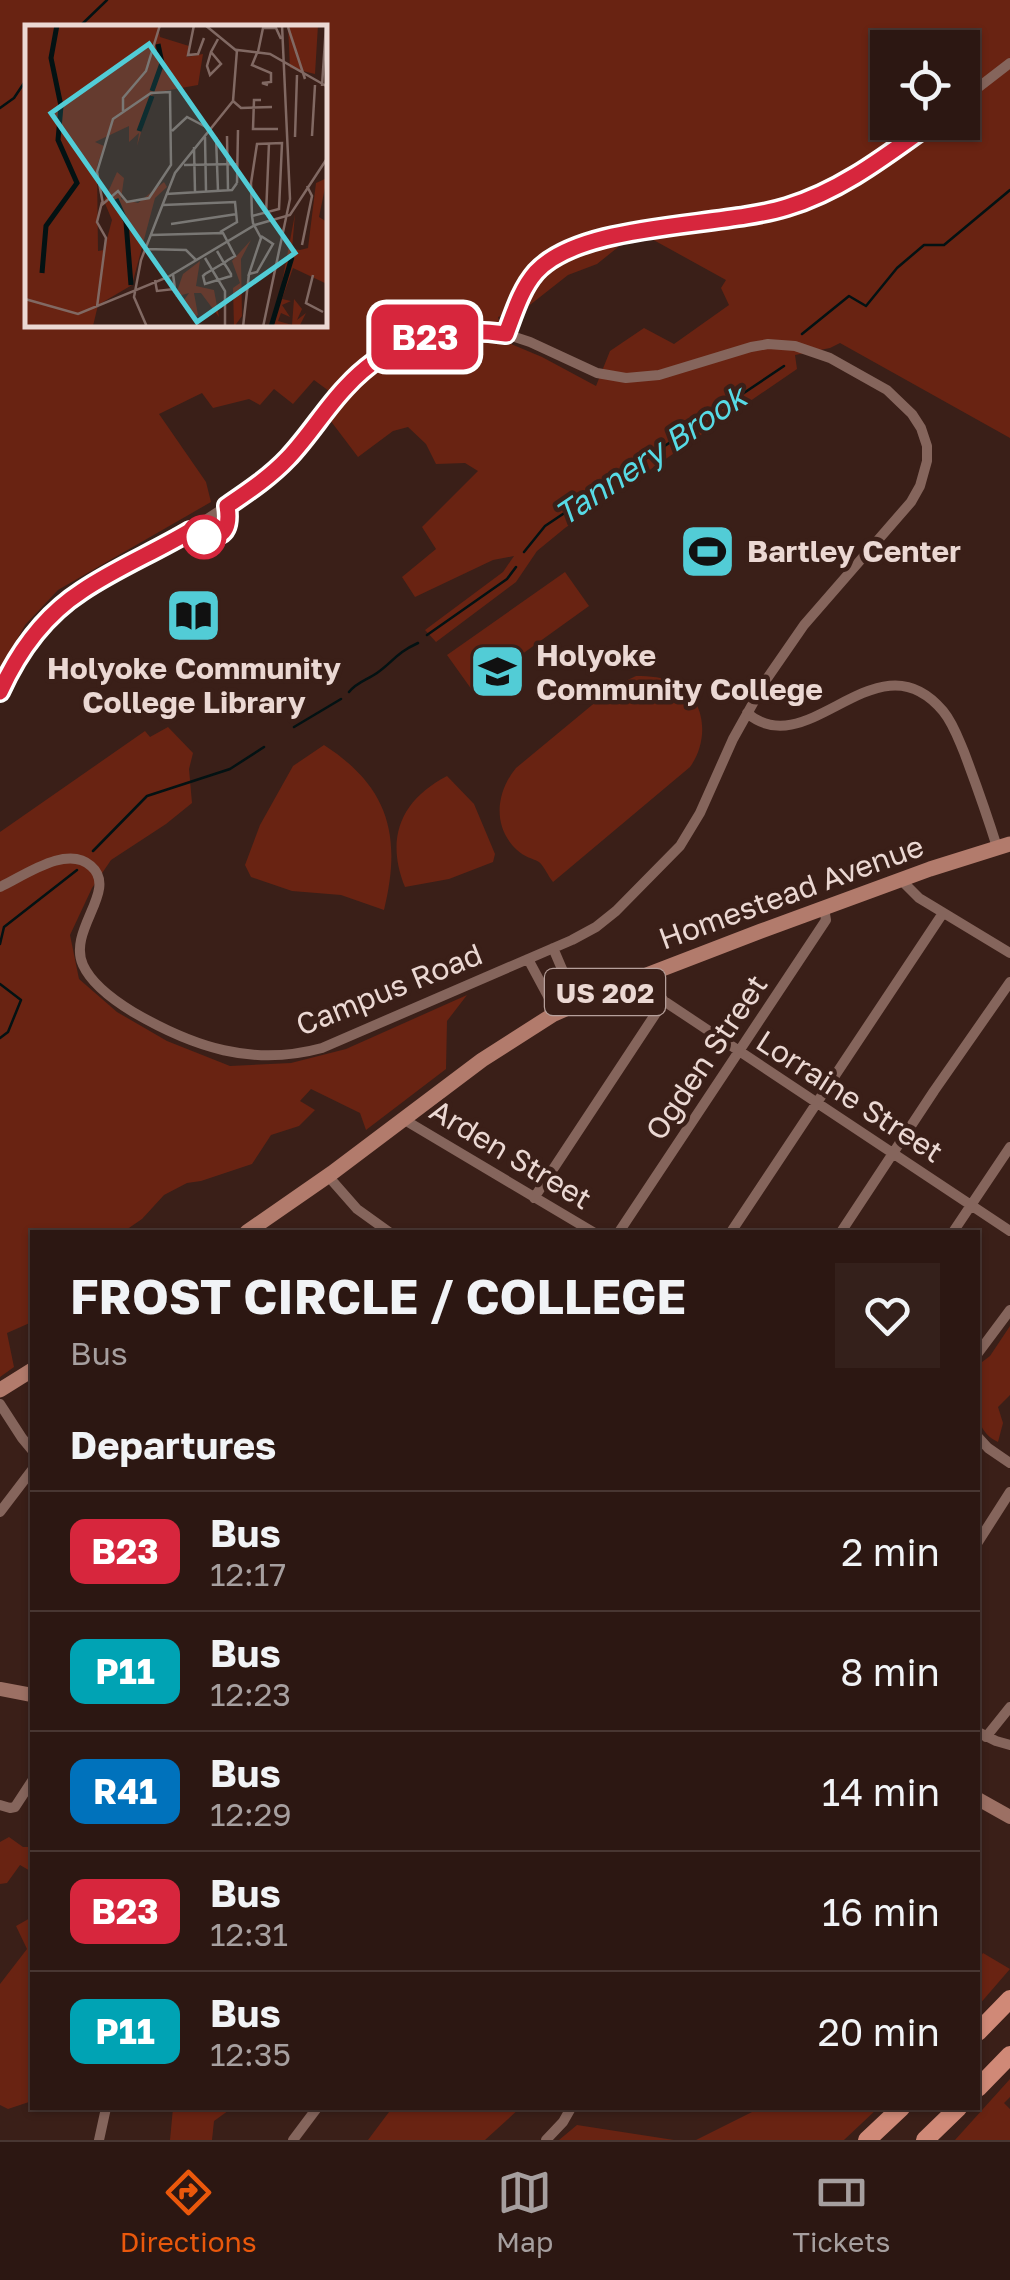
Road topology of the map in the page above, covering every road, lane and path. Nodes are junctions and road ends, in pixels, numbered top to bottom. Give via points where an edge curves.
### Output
1 (1010, 63) edge
2 (980, 86) edge
3 (907, 140) edge
4 (506, 334) junction
5 (0, 692) edge
6 (747, 713) junction
7 (1004, 845) edge
8 (901, 880) junction
9 (0, 887) edge
10 (824, 908) junction
11 (944, 912) junction
12 (553, 948) junction
13 (1010, 953) edge
14 (528, 960) junction
15 (650, 974) junction
16 (1010, 982) edge
17 (664, 1001) junction
18 (576, 1004) junction
19 (557, 1013) junction
20 (740, 1053) junction
21 (817, 1103) junction
22 (403, 1119) junction
23 (1010, 1146) edge
24 (892, 1153) junction
25 (328, 1176) junction
26 (534, 1198) junction
27 (971, 1205) junction
28 (250, 1230) edge
29 (387, 1230) edge
30 (590, 1230) edge
31 (621, 1230) edge
32 (732, 1230) edge
33 (842, 1230) edge
34 (955, 1230) edge
35 (1010, 1231) edge
36 (1010, 1310) edge
37 (980, 1350) edge
38 (30, 1371) edge
39 (0, 1390) edge
40 (0, 1404) edge
41 (980, 1439) edge
42 (30, 1448) edge
43 (1010, 1463) edge
44 (30, 1473) edge
45 (1010, 1492) edge
46 (0, 1512) edge
47 (980, 1539) edge
48 (0, 1689) edge
49 (30, 1695) edge
50 (1010, 1707) edge
51 (982, 1734) edge
52 (1010, 1745) edge
53 (30, 1784) edge
54 (980, 1800) edge
55 (0, 1805) edge
56 (1010, 1817) edge
57 (1010, 1999) edge
58 (980, 2030) edge
59 (1010, 2056) edge
60 (980, 2086) edge
61 (106, 2110) edge
62 (316, 2110) edge
63 (570, 2110) edge
64 (900, 2110) edge
65 (956, 2110) edge
66 (99, 2140) edge
67 (293, 2140) edge
68 (546, 2140) edge
69 (867, 2140) edge
70 (924, 2140) edge

1 - 2 street
3 - 4 street via 830,190 788,207 568,249 530,280
4 - 5 street, Campus Road via 438,334 370,365 252,489 61,606
4 - 6 street, Campus Road via 597,373 626,378 659,375 751,347 795,346 866,377 917,421 928,455 917,492 804,625
6 - 7 street via 785,726 882,686 918,692 954,729
6 - 12 street, Campus Road via 674,854 606,920
7 - 8 main road, Homestead Avenue / US 202
8 - 10 main road, Homestead Avenue / US 202
8 - 11 street
9 - 14 street, Campus Road via 53,862 85,861 100,883 80,937 86,971 118,1003 163,1029 241,1054 322,1048
10 - 15 main road, Homestead Avenue / US 202
10 - 20 street, Ogden Street via 826,920
11 - 13 street
11 - 21 street
12 - 14 street, Campus Road
12 - 18 street
14 - 19 street, Campus Road
15 - 17 street
15 - 18 main road, Homestead Avenue / US 202
16 - 24 street
17 - 20 street, Lorraine Street
17 - 26 street
18 - 19 main road, Homestead Avenue / US 202
19 - 22 main road, Homestead Avenue / US 202
20 - 21 street, Lorraine Street
20 - 31 street, Ogden Street
21 - 24 street, Lorraine Street
21 - 32 street
22 - 25 main road, Homestead Avenue / US 202
22 - 26 street, Arden Street
23 - 27 street
24 - 27 street, Lorraine Street
24 - 33 street
25 - 28 main road, Homestead Avenue / US 202
25 - 29 street
26 - 30 street, Arden Street
27 - 34 street
27 - 35 street, Lorraine Street
36 - 37 street
38 - 39 main road
40 - 42 street
41 - 43 street
44 - 46 street
45 - 47 street
48 - 49 main road
50 - 51 street
51 - 52 street
53 - 55 street via 14,1807
54 - 56 main road
57 - 58 highway
59 - 60 highway
61 - 66 street
62 - 67 street
63 - 68 street
64 - 69 highway
65 - 70 highway

